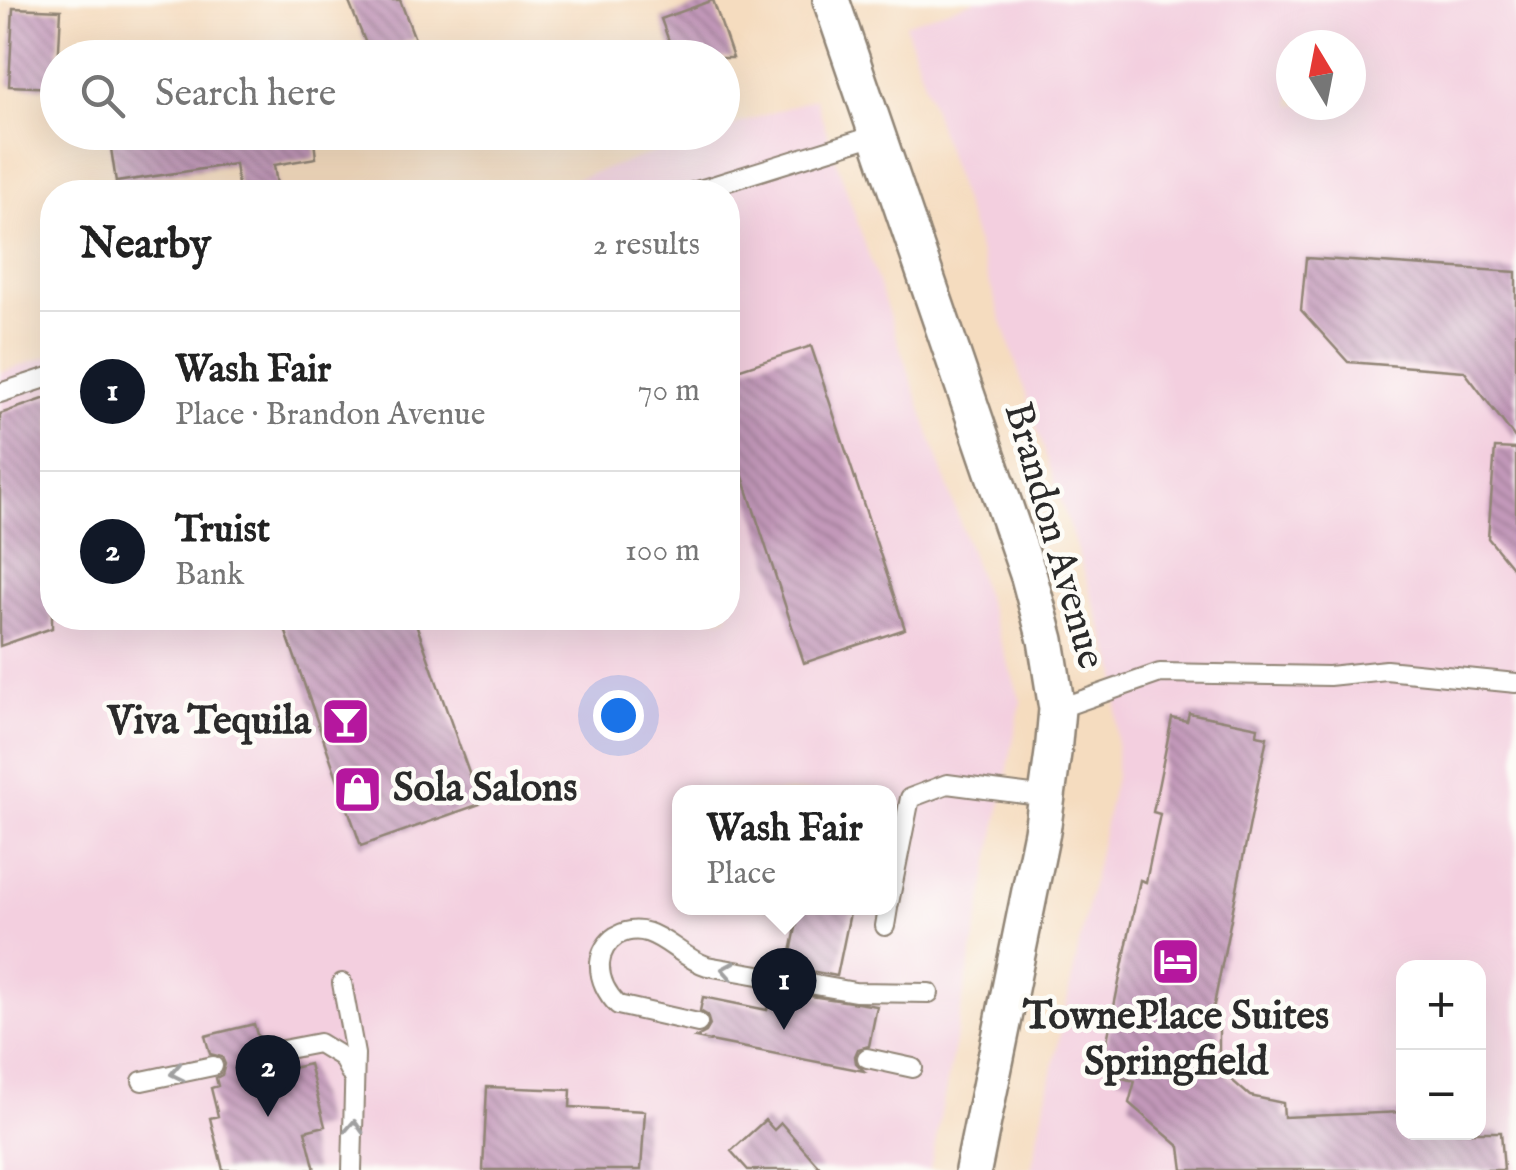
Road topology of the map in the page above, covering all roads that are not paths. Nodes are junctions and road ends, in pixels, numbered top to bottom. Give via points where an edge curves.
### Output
1 (831, 0) edge
2 (879, 134) junction
3 (731, 180) edge
4 (40, 380) edge
5 (0, 393) edge
6 (1516, 684) edge
7 (1057, 709) junction
8 (1047, 797) junction
9 (897, 862) edge
10 (342, 983) dead end
11 (928, 994) dead end
12 (698, 1023) dead end
13 (262, 1054) dead end
14 (867, 1058) dead end
15 (213, 1066) dead end
16 (913, 1068) dead end
17 (142, 1080) dead end
18 (356, 1085) junction
19 (352, 1170) edge
20 (973, 1170) edge

1 - 2 street, Brandon Avenue
2 - 3 lane
2 - 7 street, Brandon Avenue via 1029,578
4 - 5 lane
6 - 7 lane via 1386,670 1329,676 1160,673
7 - 8 street, Brandon Avenue
8 - 9 lane via 948,784 910,798
8 - 20 street, Brandon Avenue
10 - 18 lane
11 -> 12 lane via 854,992 708,966 648,931 611,939 600,970 613,1000
13 - 18 lane via 320,1042 342,1056
14 - 16 lane
15 -> 17 lane
19 -> 18 lane

